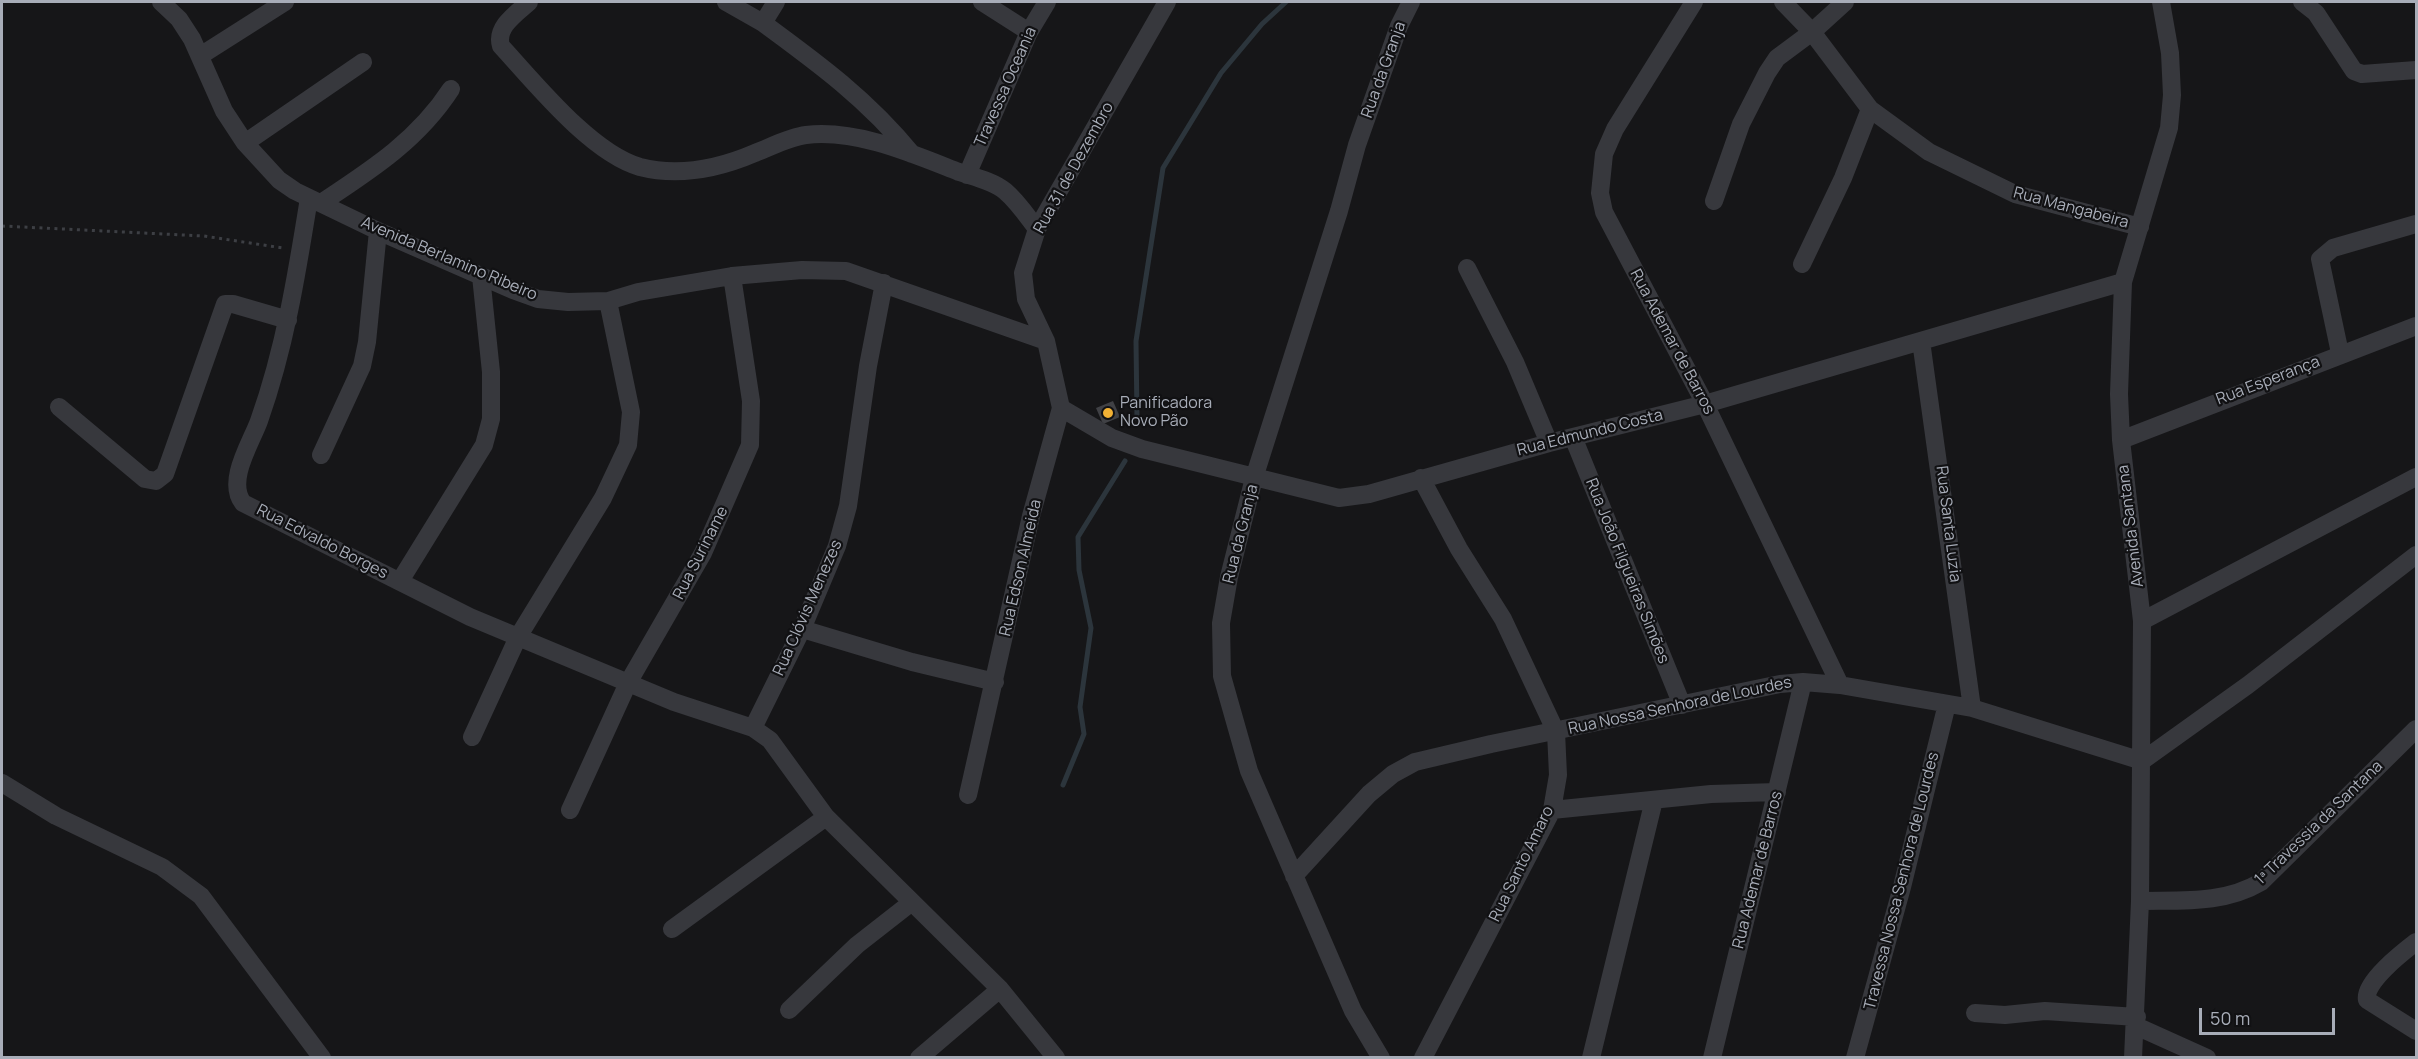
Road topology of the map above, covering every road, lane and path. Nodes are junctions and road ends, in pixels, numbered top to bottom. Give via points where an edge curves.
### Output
1 (161, 2) edge
2 (285, 2) edge
3 (529, 2) edge
4 (726, 2) edge
5 (776, 2) edge
6 (981, 2) edge
7 (1047, 2) edge
8 (1167, 2) edge
9 (1411, 2) edge
10 (1694, 2) edge
11 (1783, 2) edge
12 (1845, 2) edge
13 (2161, 2) edge
14 (2302, 2) edge
15 (763, 23) junction
16 (1029, 32) junction
17 (1812, 32) junction
18 (200, 56) junction
19 (363, 62) dead end
20 (2416, 70) edge
21 (451, 89) dead end
22 (1870, 109) junction
23 (245, 143) junction
24 (912, 154) junction
25 (968, 174) junction
26 (315, 200) junction
27 (1714, 201) dead end
28 (2416, 224) edge
29 (2, 226) edge
30 (2140, 227) junction
31 (1037, 230) junction
32 (378, 231) junction
33 (300, 252) junction
34 (1802, 264) dead end
35 (1467, 268) dead end
36 (481, 276) junction
37 (732, 276) junction
38 (2123, 282) junction
39 (884, 283) junction
40 (608, 302) junction
41 (288, 320) junction
42 (2416, 326) edge
43 (1046, 341) junction
44 (1921, 341) junction
45 (2340, 353) junction
46 (1705, 404) junction
47 (59, 407) dead end
48 (1061, 408) junction
49 (1573, 437) junction
50 (2121, 440) junction
51 (1549, 443) junction
52 (321, 455) dead end
53 (2416, 477) edge
54 (1254, 478) junction
55 (1421, 478) junction
56 (2416, 555) edge
57 (400, 581) junction
58 (2142, 621) junction
59 (802, 629) junction
60 (518, 637) junction
61 (995, 682) junction
62 (1803, 682) junction
63 (628, 683) junction
64 (1840, 685) junction
65 (1947, 704) junction
66 (1682, 705) junction
67 (1972, 708) junction
68 (753, 728) junction
69 (2416, 729) edge
70 (1556, 732) junction
71 (472, 737) dead end
72 (2142, 761) junction
73 (2, 783) edge
74 (1777, 792) junction
75 (968, 795) dead end
76 (1654, 800) junction
77 (570, 810) dead end
78 (1552, 810) junction
79 (826, 817) junction
80 (1294, 876) junction
81 (2140, 901) junction
82 (912, 902) junction
83 (672, 929) dead end
84 (2416, 942) edge
85 (1000, 989) junction
86 (789, 1010) dead end
87 (1975, 1013) dead end
88 (2136, 1021) junction
89 (2416, 1031) edge
90 (1426, 1055) edge
91 (322, 1058) edge
92 (919, 1058) edge
93 (1056, 1058) edge
94 (1382, 1058) edge
95 (1591, 1058) edge
96 (1712, 1058) edge
97 (1855, 1058) edge
98 (2133, 1058) edge
99 (2207, 1058) edge

1 - 18 street, Avenida Berlamino Ribeiro via 179,19
2 - 18 street
3 - 24 street via 504,26 501,46 559,110 599,143 640,166 686,171 727,165 805,135 850,137
4 - 15 street
5 - 15 street
6 - 16 street
7 - 16 street, Travessa Oceania
8 - 31 street, Rua 31 de Dezembro
9 - 54 street, Rua da Granja via 1357,145
10 - 46 street, Rua Ademar de Barros via 1615,129 1604,154 1600,193 1604,212
11 - 17 street
12 - 17 street
13 - 30 street, Avenida Santana via 2170,53 2169,128
14 - 20 street via 2316,13 2354,71 2362,74
15 - 24 street via 863,100
16 - 25 street, Travessa Oceania
17 - 22 street, Rua Mangabeira
17 - 27 street via 1777,58 1767,73 1741,124
18 - 23 street, Avenida Berlamino Ribeiro via 224,111
19 - 23 street
21 - 26 street via 407,143
22 - 30 street, Rua Mangabeira via 1929,152 2015,194
22 - 34 street
23 - 26 street, Avenida Berlamino Ribeiro via 279,180
24 - 25 street
25 - 31 street via 1004,190
26 - 32 street, Avenida Berlamino Ribeiro
26 - 33 street, Rua Edvaldo Borges
28 - 45 street via 2333,248 2320,259
29 - 33 path via 204,236
30 - 38 street, Avenida Santana
31 - 43 street, Rua 31 de Dezembro via 1023,273 1026,299
32 - 36 street, Avenida Berlamino Ribeiro
32 - 52 street via 362,366
33 - 41 street, Rua Edvaldo Borges
35 - 51 street via 1515,362
36 - 40 street, Avenida Berlamino Ribeiro via 538,299
36 - 57 street via 491,372 491,419 484,444
37 - 39 street, Avenida Berlamino Ribeiro via 829,270
37 - 40 street, Avenida Berlamino Ribeiro via 638,292
37 - 63 street, Rua Suriname via 751,401 750,445 703,553
38 - 44 street, Rua Edmundo Costa
38 - 50 street, Avenida Santana
39 - 43 street, Avenida Berlamino Ribeiro
39 - 59 street, Rua Clóvis Menezes via 848,506 837,546
40 - 60 street via 632,412 628,445 603,498
41 - 47 street via 225,304 165,474 156,482 145,479
41 - 57 street, Rua Edvaldo Borges via 260,420 240,471 239,497 243,503
42 - 45 street, Rua Esperança
43 - 48 street, Rua Edson Almeida
44 - 46 street, Rua Edmundo Costa
44 - 67 street, Rua Santa Luzia
45 - 50 street, Rua Esperança
46 - 49 street, Rua Edmundo Costa
46 - 64 street, Rua Ademar de Barros
48 - 54 street, Rua Edmundo Costa via 1112,438
48 - 61 street, Rua Edson Almeida via 1031,516
49 - 51 street, Rua Edmundo Costa
49 - 66 street, Rua João Filgueiras Simões
50 - 58 street, Avenida Santana
51 - 55 street, Rua Edmundo Costa
53 - 58 street
54 - 55 street, Rua Edmundo Costa via 1340,498 1390,490
54 - 80 street, Rua da Granja via 1221,623 1222,676 1248,771
55 - 70 street, Rua Santo Amaro via 1503,619
56 - 72 street
57 - 60 street, Rua Edvaldo Borges
58 - 72 street, Avenida Santana
59 - 61 street
59 - 68 street, Rua Clóvis Menezes
60 - 63 street, Rua Edvaldo Borges
60 - 71 street
61 - 75 street, Rua Edson Almeida
62 - 64 street, Rua Nossa Senhora de Lourdes
62 - 66 street, Rua Nossa Senhora de Lourdes
62 - 74 street, Rua Ademar de Barros
63 - 68 street, Rua Edvaldo Borges
63 - 77 street, Rua Suriname
64 - 65 street, Rua Nossa Senhora de Lourdes
65 - 67 street, Rua Nossa Senhora de Lourdes
65 - 97 street, Travessa Nossa Senhora de Lourdes
66 - 70 street, Rua Nossa Senhora de Lourdes
67 - 72 street, Rua Nossa Senhora de Lourdes
68 - 79 street via 770,740
69 - 81 street, 1ª Travessia da Santana via 2261,882 2220,899
70 - 78 street, Rua Santo Amaro via 1558,775
70 - 80 street, Rua Nossa Senhora de Lourdes via 1441,755 1415,762 1393,774
72 - 81 street, Avenida Santana
73 - 91 street via 56,816 162,867 201,896
74 - 76 street
74 - 96 street, Rua Ademar de Barros
76 - 78 street
76 - 95 street
78 - 90 street, Rua Santo Amaro
79 - 82 street
79 - 83 street
80 - 94 street, Rua da Granja via 1353,1011
81 - 88 street, Avenida Santana
82 - 85 street
82 - 86 street via 857,945
84 - 89 street via 2370,984 2365,994 2367,1000
85 - 92 street
85 - 93 street
87 - 88 street via 2045,1011
88 - 98 street, Avenida Santana
88 - 99 street

